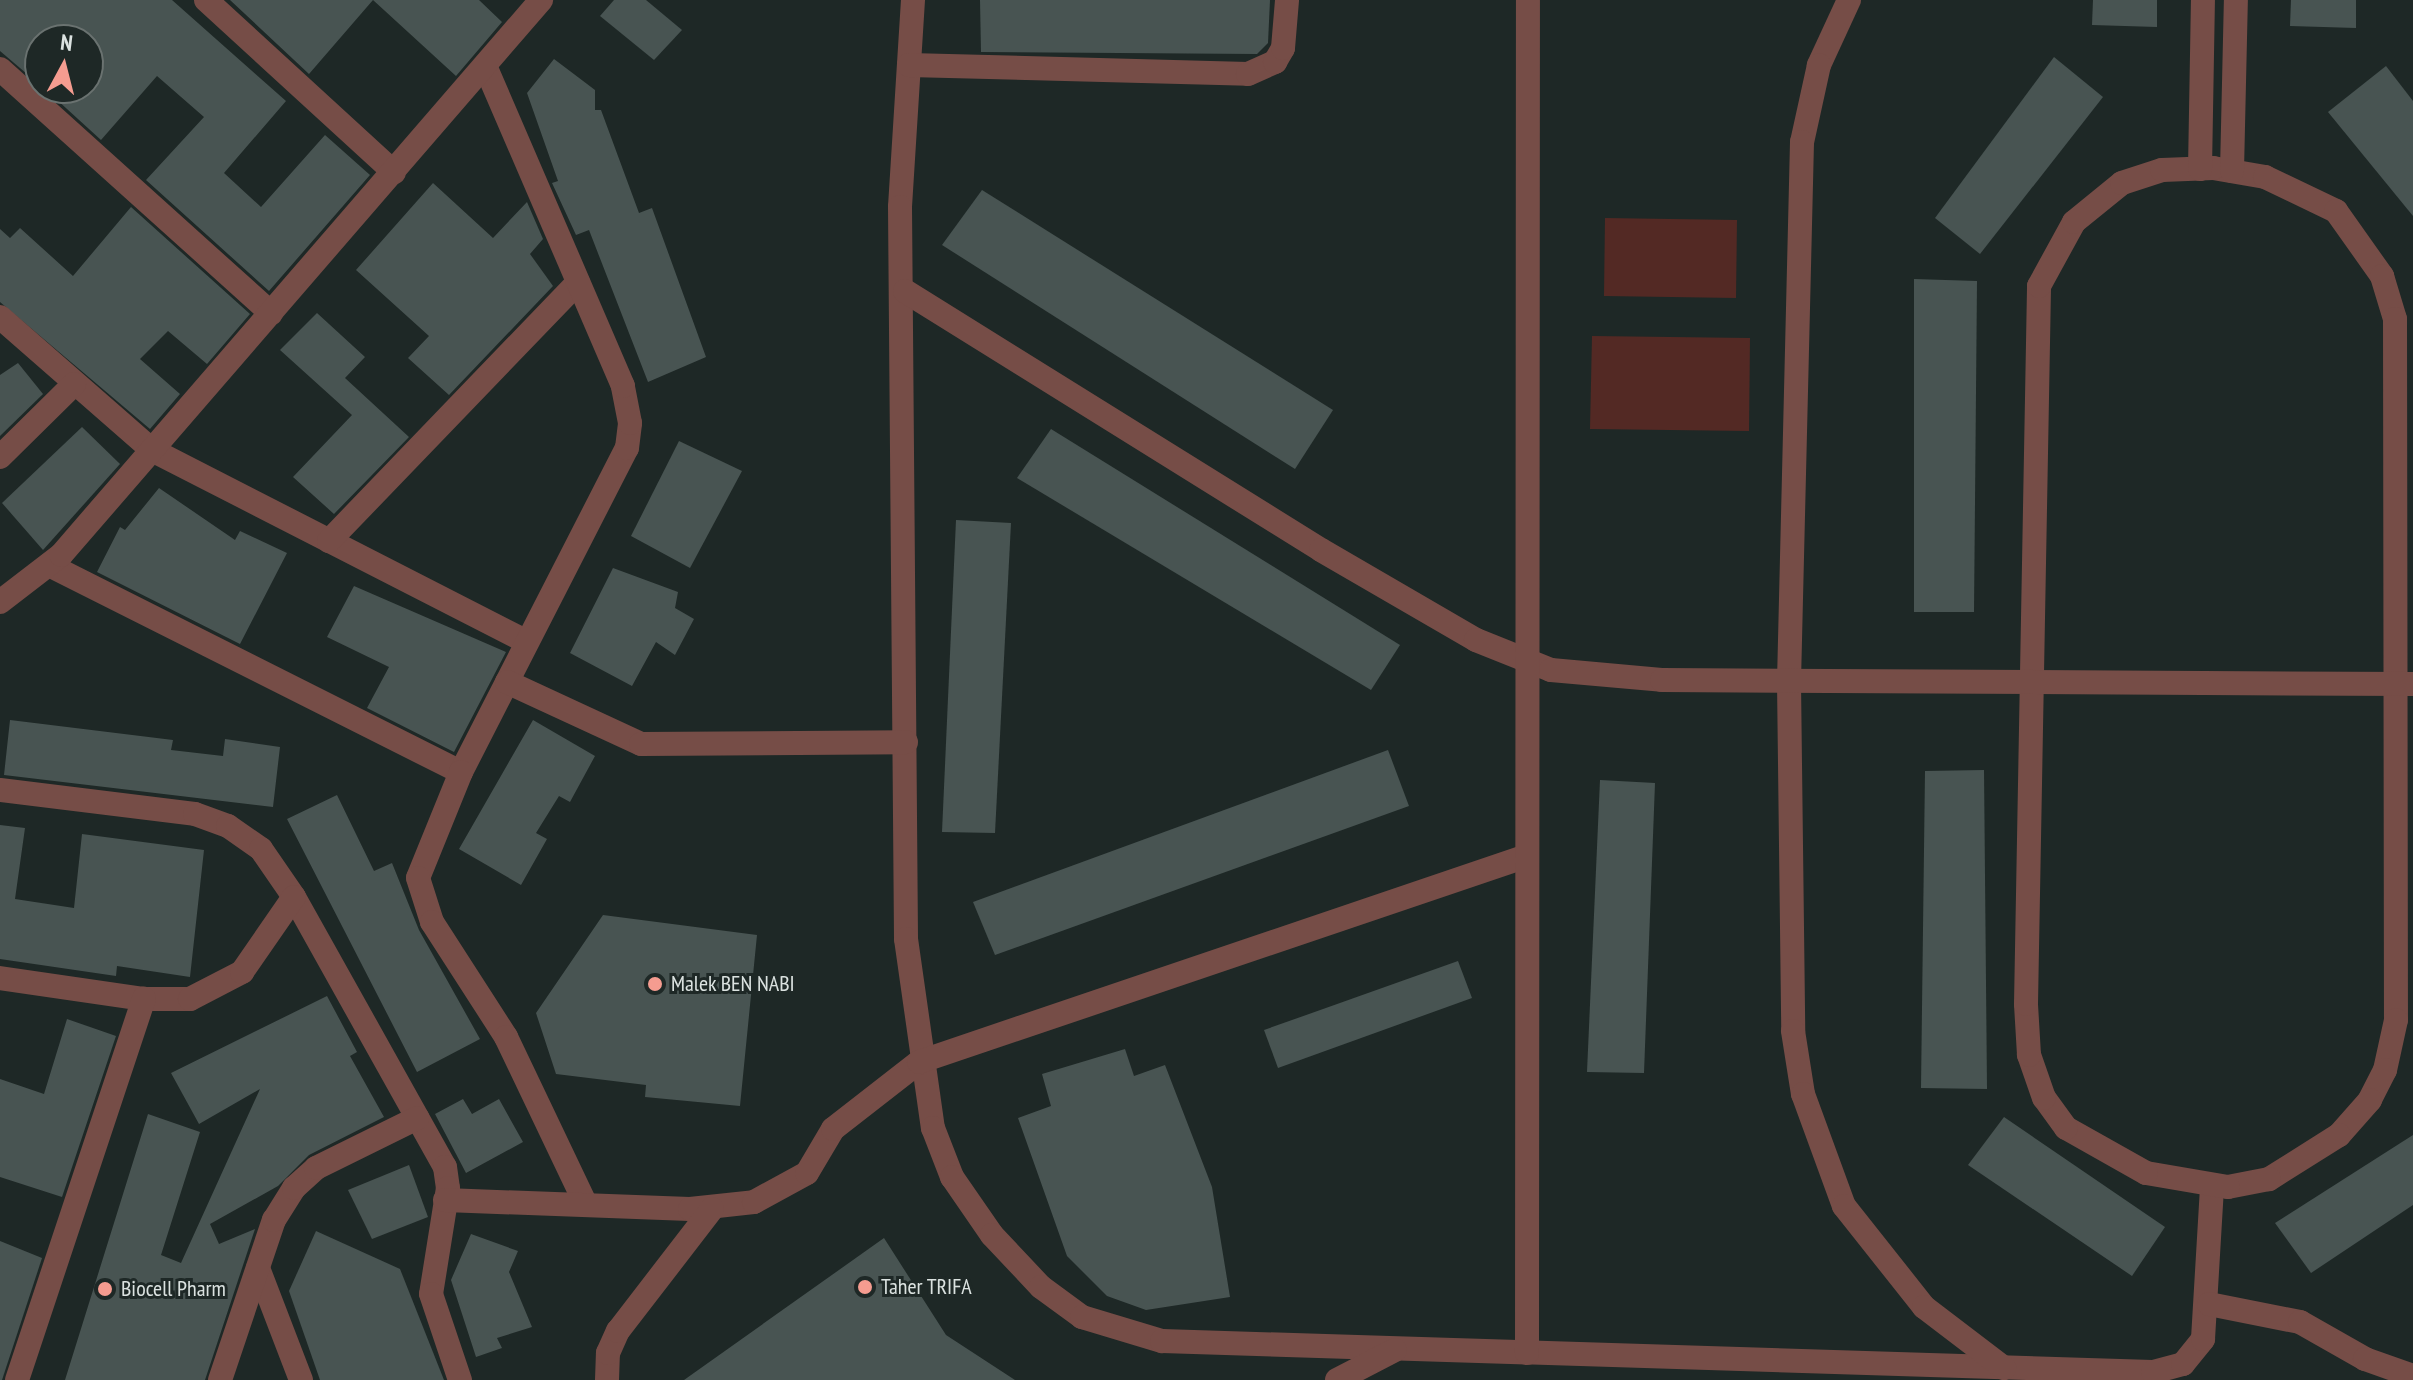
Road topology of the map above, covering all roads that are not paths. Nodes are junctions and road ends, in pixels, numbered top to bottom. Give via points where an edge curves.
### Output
1 (206, 0) edge
2 (913, 0) edge
3 (1287, 0) edge
4 (1528, 0) edge
5 (1849, 0) edge
6 (2203, 0) edge
7 (2236, 0) edge
8 (528, 5) edge
9 (909, 65) junction
10 (485, 66) junction
11 (0, 69) edge
12 (2200, 169) junction
13 (2232, 171) junction
14 (394, 172) junction
15 (578, 282) junction
16 (905, 291) junction
17 (271, 313) junction
18 (0, 317) edge
19 (74, 384) junction
20 (152, 450) junction
21 (0, 457) edge
22 (329, 541) junction
23 (49, 565) junction
24 (0, 602) edge
25 (527, 642) junction
26 (1529, 663) junction
27 (507, 682) junction
28 (1789, 682) junction
29 (2035, 682) junction
30 (2406, 684) edge
31 (906, 742) junction
32 (461, 772) junction
33 (0, 790) edge
34 (1524, 857) junction
35 (294, 897) junction
36 (0, 978) edge
37 (144, 999) junction
38 (919, 1062) junction
39 (417, 1118) junction
40 (2212, 1186) junction
41 (445, 1200) junction
42 (586, 1205) junction
43 (712, 1209) junction
44 (258, 1268) junction
45 (2209, 1304) junction
46 (1397, 1349) junction
47 (1527, 1353) junction
48 (2004, 1368) junction
49 (25, 1373) edge
50 (2413, 1376) edge
51 (220, 1380) edge
52 (301, 1380) edge
53 (460, 1380) edge
54 (607, 1380) edge
55 (1337, 1380) edge

1 - 14 street
2 - 9 street
3 - 9 street via 1283,48 1275,62 1248,74
4 - 26 street
5 - 28 street via 1819,65 1802,142
6 - 12 street
7 - 13 street
8 - 10 street
9 - 16 street via 900,207
10 - 14 street
10 - 15 street
11 - 17 street
12 - 13 street
12 - 29 street via 2162,170 2122,183 2095,202 2051,256 2039,286 2034,321
13 - 30 street via 2300,190 2336,211 2382,276 2395,319
14 - 17 street
15 - 22 street
15 - 25 street via 623,386 627,448
16 - 26 street via 1321,550 1476,640
16 - 31 street
17 - 20 street
18 - 19 street
19 - 20 street
19 - 21 street
20 - 22 street
20 - 23 street
22 - 25 street
23 - 24 street
23 - 32 street
25 - 27 street
26 - 28 street via 1605,678
26 - 34 street
27 - 31 street via 641,744
27 - 32 street
28 - 29 street
28 - 48 street via 1793,1031 1819,1151 1844,1206 1877,1253 1924,1307
29 - 30 street
29 - 40 street via 2026,1004 2029,1055 2044,1098 2066,1128 2110,1158 2180,1184
30 - 40 street via 2396,1020 2385,1070 2370,1100 2339,1135 2304,1160 2269,1179
31 - 38 street via 906,939
32 - 42 street via 418,878 432,922 506,1037
33 - 35 street via 195,814 228,826 261,849
34 - 38 street
34 - 47 street
35 - 37 street via 266,944 230,980 190,999
35 - 39 street
36 - 37 street
37 - 49 street
38 - 43 street via 833,1129 797,1180 754,1202
38 - 46 street via 933,1128 952,1177 992,1235 1041,1287 1082,1317 1162,1341
39 - 41 street via 445,1167
39 - 44 street via 316,1168 294,1188 274,1220
40 - 45 street
41 - 42 street
41 - 53 street via 431,1294
42 - 43 street
43 - 54 street via 618,1331 608,1353
44 - 51 street
44 - 52 street
45 - 48 street via 2196,1352 2170,1369
45 - 50 street via 2300,1322 2365,1359
46 - 47 street
46 - 55 street
47 - 48 street

